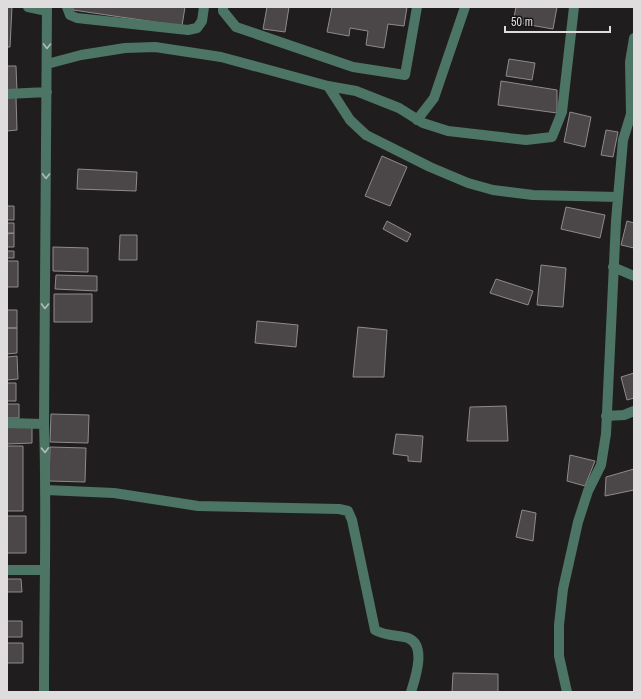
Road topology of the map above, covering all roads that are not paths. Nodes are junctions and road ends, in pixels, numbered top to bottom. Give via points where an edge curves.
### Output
1 (28, 7) edge
2 (67, 7) edge
3 (204, 7) edge
4 (223, 7) edge
5 (417, 7) edge
6 (465, 7) edge
7 (574, 7) edge
8 (47, 9) edge
9 (634, 38) edge
10 (47, 64) junction
11 (328, 86) junction
12 (47, 92) junction
13 (7, 94) edge
14 (417, 120) junction
15 (618, 197) junction
16 (613, 267) junction
17 (634, 276) edge
18 (634, 411) edge
19 (606, 416) junction
20 (7, 423) edge
21 (44, 424) junction
22 (46, 490) junction
23 (7, 570) edge
24 (44, 570) junction
25 (44, 692) edge
26 (411, 692) edge
27 (568, 692) edge

1 - 8 street
2 - 3 street via 70,15 77,18 188,30 197,28 202,21
4 - 5 street via 223,11 236,27 354,67 405,75
6 - 14 street via 434,98
7 - 14 street via 562,112 552,136 526,140 492,137 448,131
8 -> 10 street
9 - 15 street via 630,62 631,114 623,140
10 - 11 street via 125,48 155,47 221,57
10 - 12 street
11 - 14 street via 356,91 399,108
11 - 15 street via 350,120 366,135 468,183 493,190 532,195
12 - 13 street
12 -> 21 street
15 - 16 street
16 - 17 street
16 - 19 street
18 - 19 street via 624,415
19 - 27 street via 601,465 588,491 580,516 563,589 559,625 560,656
20 - 21 street
21 -> 22 street
22 - 24 street
22 - 26 street via 114,492 198,506 348,511 376,630 408,638 416,646 419,665
23 - 24 street
24 - 25 street

